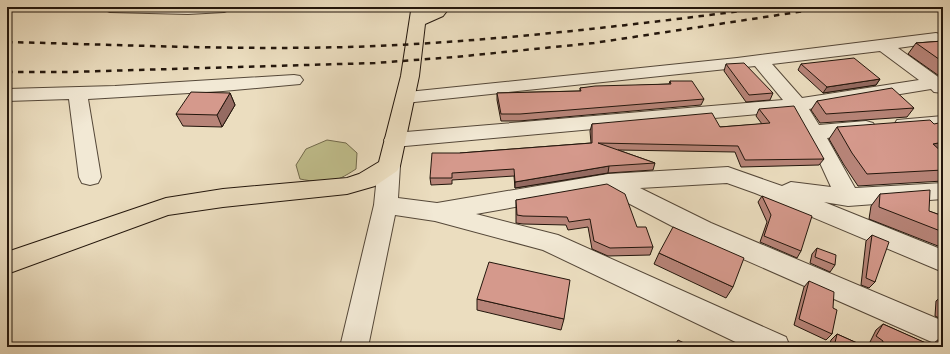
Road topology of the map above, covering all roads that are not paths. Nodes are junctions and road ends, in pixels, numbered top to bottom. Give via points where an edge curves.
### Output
1 (110, 7) edge
2 (224, 7) edge
3 (442, 7) edge
4 (420, 14) edge
5 (943, 43) edge
6 (884, 46) junction
7 (760, 61) junction
8 (294, 80) dead end
9 (939, 86) edge
10 (78, 94) junction
11 (7, 95) edge
12 (405, 97) junction
13 (797, 105) junction
14 (943, 122) edge
15 (812, 132) junction
16 (394, 140) junction
17 (389, 166) junction
18 (90, 177) dead end
19 (608, 182) junction
20 (763, 187) junction
21 (943, 191) edge
22 (848, 197) junction
23 (386, 204) junction
24 (435, 212) junction
25 (943, 261) edge
26 (7, 263) edge
27 (943, 334) edge
28 (354, 347) edge
29 (776, 347) edge

1 - 2 street
3 - 4 highway via 438,13
4 - 12 highway
5 - 6 street via 936,38
6 - 7 street
6 - 9 street
7 - 12 street
7 - 13 street
8 - 10 street
9 - 13 street
10 - 11 street
10 - 18 street
12 - 16 highway
13 - 15 street
13 - 16 street
14 - 15 street
15 - 22 street
16 - 17 highway
17 - 23 street
17 - 26 highway via 367,180 347,186 223,198 166,207
19 - 20 street via 728,175
19 - 24 street
19 - 27 street via 702,230
20 - 22 street
20 - 25 street
21 - 22 street
23 - 24 street
23 - 28 street
24 - 29 street via 548,242

